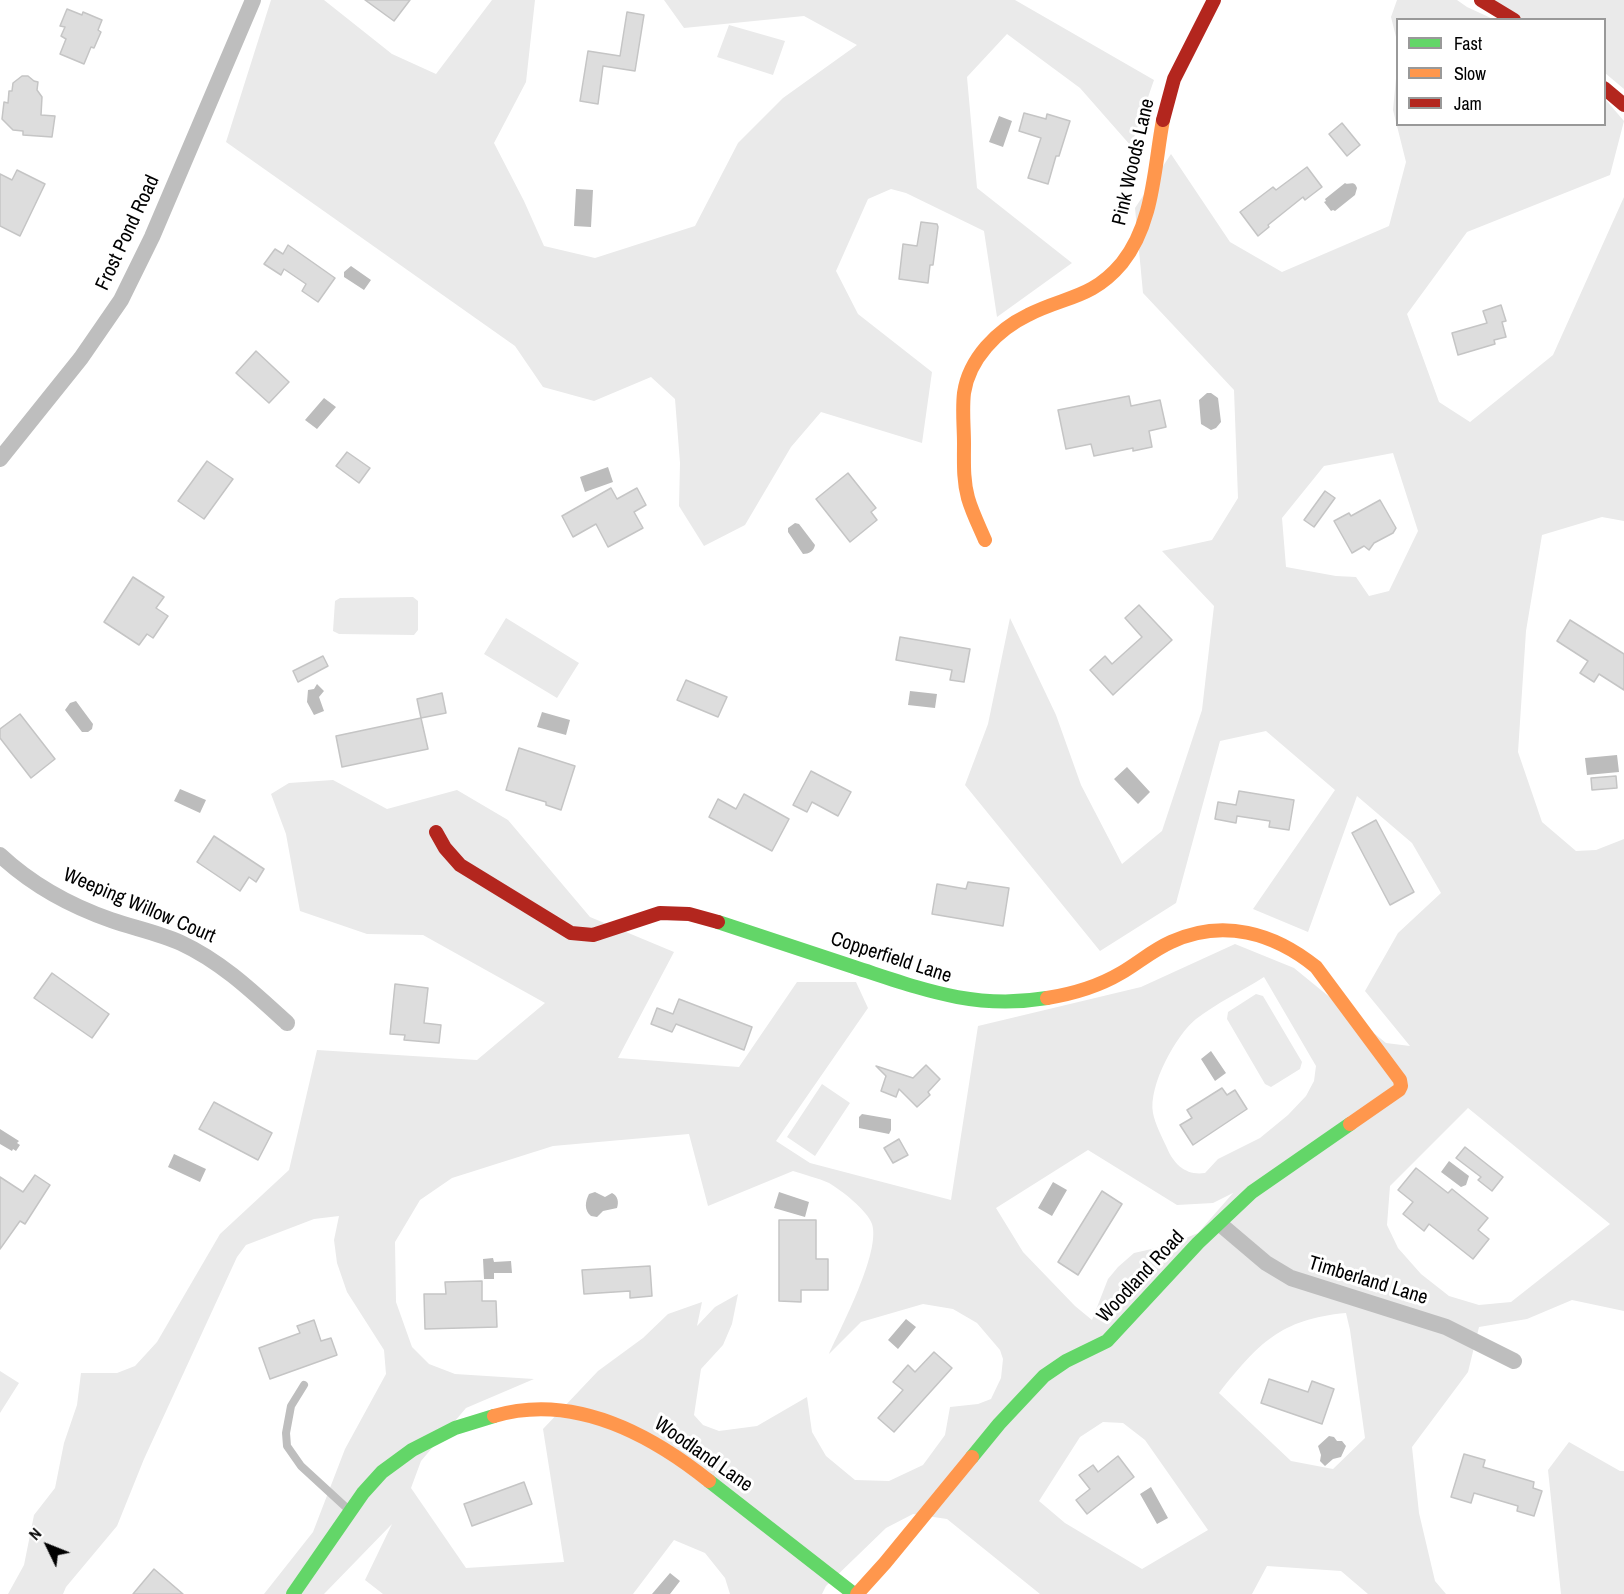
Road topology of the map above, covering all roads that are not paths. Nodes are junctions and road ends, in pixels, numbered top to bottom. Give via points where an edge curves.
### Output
1 (253, 0) edge
2 (1214, 0) edge
3 (1481, 0) edge
4 (1511, 18) edge
5 (1606, 89) edge
6 (1624, 105) edge
7 (0, 459) edge
8 (986, 540) dead end
9 (436, 832) dead end
10 (0, 855) edge
11 (287, 1023) dead end
12 (1401, 1086) joint
13 (1220, 1224) junction
14 (1514, 1361) dead end
15 (303, 1385) dead end
16 (350, 1512) junction
17 (293, 1594) edge
18 (855, 1594) edge

1 - 7 street, Frost Pond Road via 116,309
2 - 8 street, Pink Woods Lane via 1172,85 1146,210 1129,253 1109,277 1092,289 1005,328 980,355 970,373 963,406 965,485
3 - 4 street
5 - 6 street
9 - 12 street, Copperfield Lane via 460,865 571,933 593,935 660,913 689,914 957,999 1013,1003 1072,993 1111,978 1187,935 1206,930 1259,934 1280,941 1316,967
10 - 11 street, Weeping Willow Court via 25,876 88,912 178,941 202,954
12 - 13 street, Woodland Road via 1252,1192
13 - 14 street, Timberland Lane via 1266,1263 1291,1278 1446,1327
13 - 18 street, Woodland Road via 1107,1341 1066,1361 1034,1386
15 - 16 lane via 291,1406 285,1433 287,1446 301,1466
16 - 17 street, Woodland Lane
16 - 18 street, Woodland Lane via 382,1472 412,1449 455,1428 515,1410 563,1410 636,1432 687,1463

